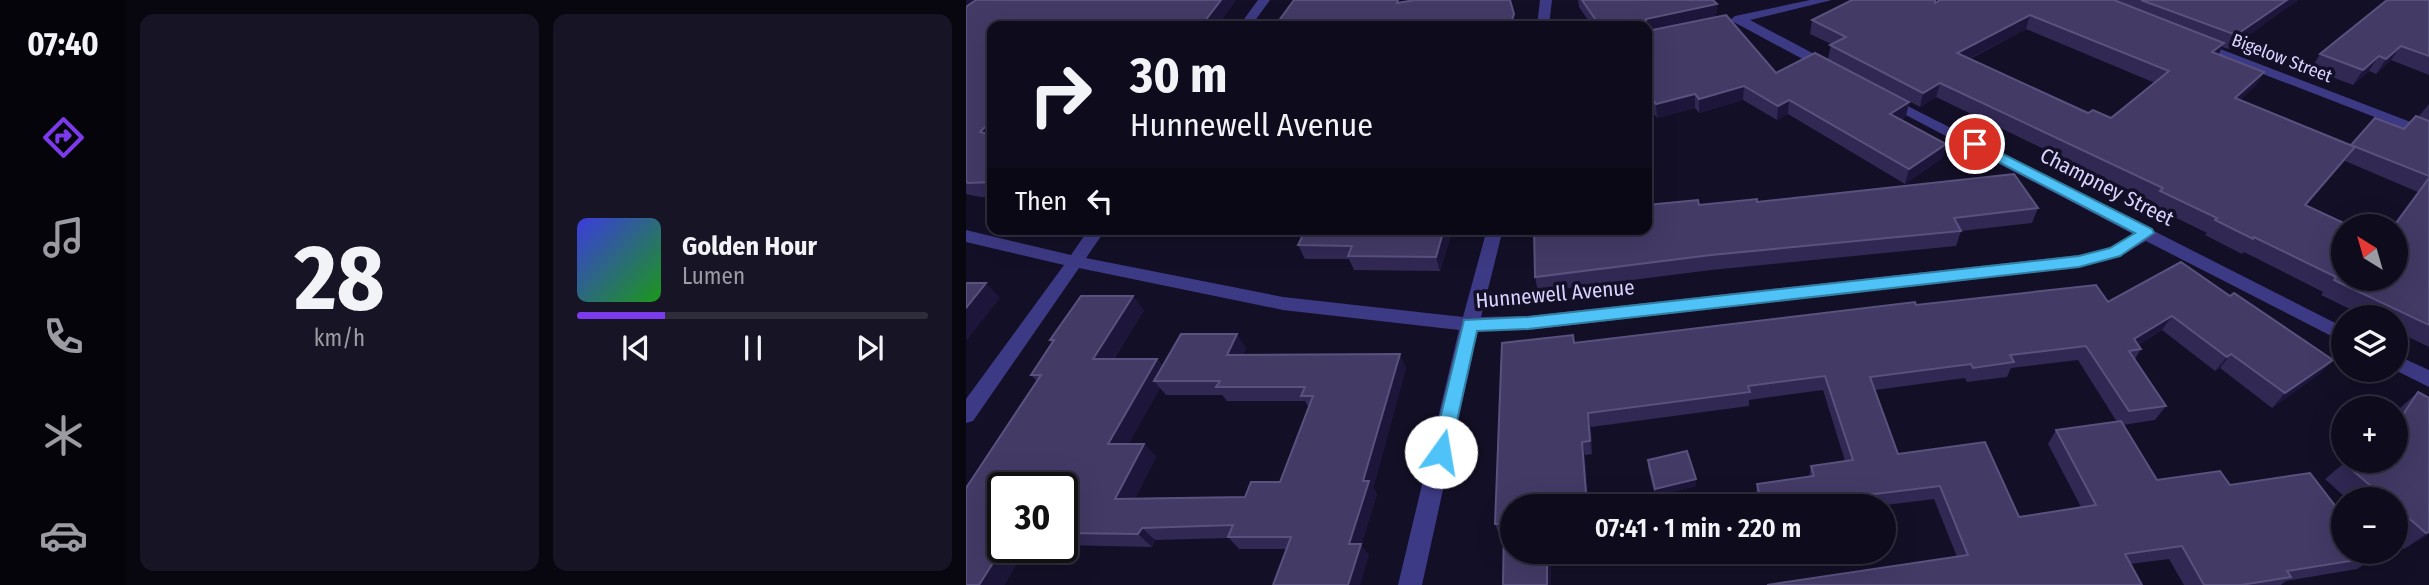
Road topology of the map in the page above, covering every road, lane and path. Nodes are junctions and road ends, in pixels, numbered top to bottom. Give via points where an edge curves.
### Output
1 (1264, 0) edge
2 (1546, 0) edge
3 (1826, 0) edge
4 (1249, 21) edge
5 (1544, 21) edge
6 (2186, 40) edge
7 (1843, 75) edge
8 (1877, 94) edge
9 (2429, 134) edge
10 (2147, 233) junction
11 (1094, 235) edge
12 (1493, 235) edge
13 (966, 236) edge
14 (1075, 262) junction
15 (1470, 324) junction
16 (2331, 329) edge
17 (2408, 368) edge
18 (2429, 379) edge
19 (966, 415) edge
20 (1410, 585) edge

1 - 4 street
2 - 5 street
3 - 7 street via 1733,20
6 - 9 street, Bigelow Street
8 - 10 street, Champney Street
10 - 15 street, Hunnewell Avenue via 2115,252 2079,261 1528,323
10 - 16 street, Champney Street
11 - 14 street
12 - 15 street
13 - 14 street, Hunnewell Avenue
14 - 15 street, Hunnewell Avenue via 1289,305
14 - 19 street
15 - 20 street
17 - 18 street

